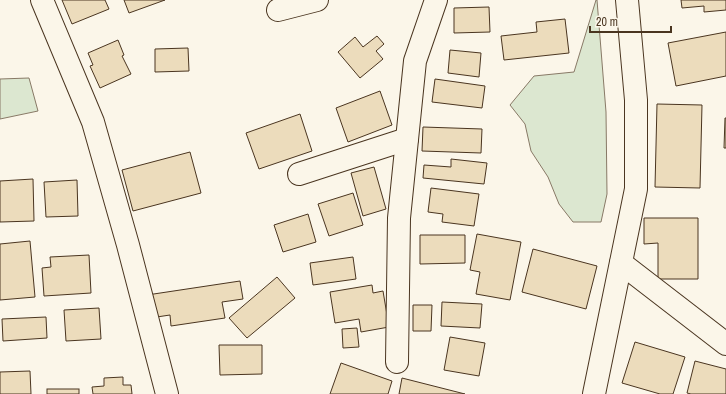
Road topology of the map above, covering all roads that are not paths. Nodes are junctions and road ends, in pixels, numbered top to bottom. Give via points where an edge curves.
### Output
1 (42, 0) edge
2 (318, 0) edge
3 (436, 0) edge
4 (627, 0) edge
5 (278, 10) dead end
6 (407, 139) junction
7 (299, 174) dead end
8 (621, 263) junction
9 (726, 344) edge
10 (397, 362) dead end
11 (167, 394) edge
12 (594, 394) edge

1 - 11 street via 93,122
2 - 5 street
3 - 6 street via 415,61
4 - 8 street via 636,100 636,189
6 - 7 street
6 - 10 street via 399,218
8 - 9 street
8 - 12 street

